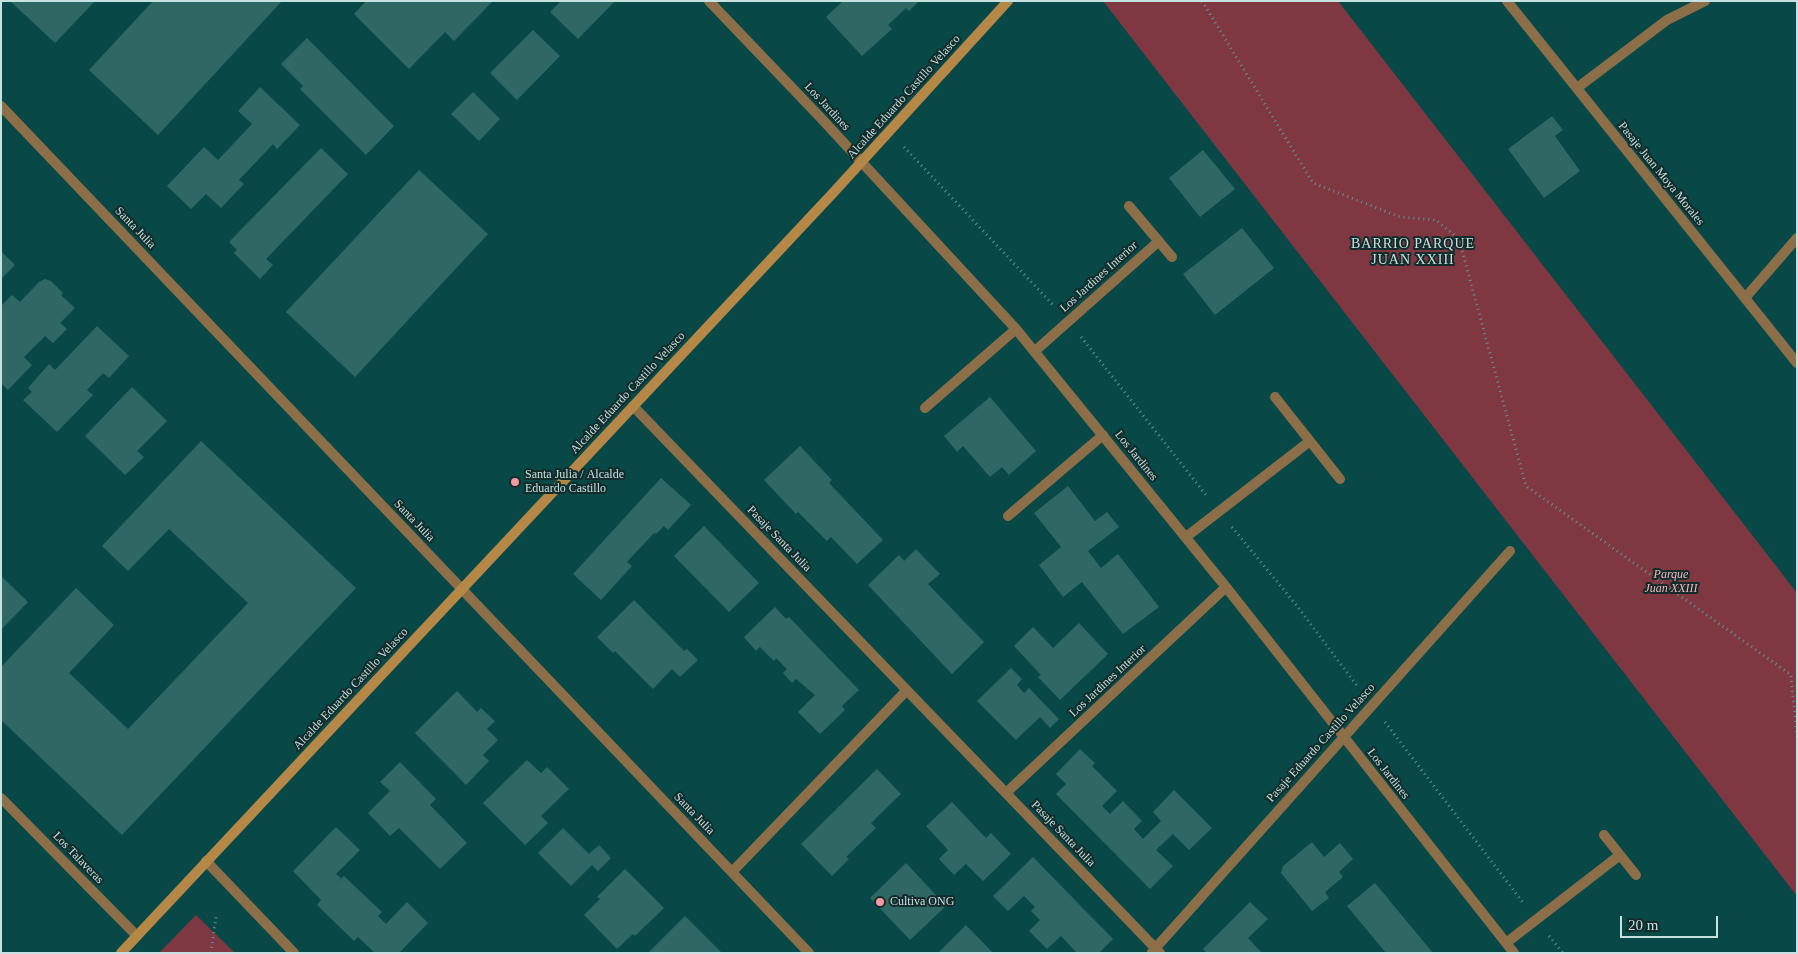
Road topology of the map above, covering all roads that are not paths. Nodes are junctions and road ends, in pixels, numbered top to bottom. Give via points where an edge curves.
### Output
1 (709, 1) edge
2 (1008, 1) edge
3 (1507, 1) edge
4 (1704, 1) edge
5 (1576, 88) junction
6 (1, 106) edge
7 (862, 162) junction
8 (1129, 206) dead end
9 (1797, 238) edge
10 (1158, 241) junction
11 (1172, 257) dead end
12 (1745, 298) junction
13 (1016, 329) junction
14 (1035, 351) junction
15 (1797, 363) edge
16 (1275, 397) dead end
17 (633, 406) junction
18 (925, 408) dead end
19 (1103, 435) junction
20 (1310, 441) junction
21 (1340, 479) dead end
22 (1008, 516) dead end
23 (1186, 538) junction
24 (1510, 551) dead end
25 (1226, 587) junction
26 (462, 589) junction
27 (907, 690) junction
28 (1343, 738) junction
29 (1006, 793) junction
30 (1, 798) edge
31 (1604, 835) dead end
32 (1620, 855) junction
33 (206, 861) junction
34 (732, 872) junction
35 (1636, 875) dead end
36 (137, 936) junction
37 (1506, 944) junction
38 (1156, 951) edge
39 (121, 953) edge
40 (294, 953) edge
41 (809, 953) edge
42 (1514, 953) edge

1 - 7 street, Los Jardines
2 - 7 main road, Alcalde Eduardo Castillo Velasco
3 - 5 street, Pasaje Juan Moya Morales
4 - 5 street via 1667,20
5 - 12 street, Pasaje Juan Moya Morales
6 - 26 street, Santa Julia
7 - 13 street, Los Jardines
7 - 17 main road, Alcalde Eduardo Castillo Velasco
8 - 10 street
9 - 12 street
10 - 11 street
10 - 14 street, Los Jardines Interior
12 - 15 street, Pasaje Juan Moya Morales
13 - 14 street, Los Jardines
13 - 18 street
14 - 19 street, Los Jardines
16 - 20 street
17 - 26 main road, Alcalde Eduardo Castillo Velasco
17 - 27 street, Pasaje Santa Julia
19 - 22 street
19 - 23 street, Los Jardines
20 - 21 street
20 - 23 street
23 - 25 street, Los Jardines
24 - 28 street, Pasaje Eduardo Castillo Velasco
25 - 28 street, Los Jardines
25 - 29 street, Los Jardines Interior
26 - 33 main road, Alcalde Eduardo Castillo Velasco
26 - 34 street, Santa Julia
27 - 29 street, Pasaje Santa Julia
27 - 34 street
28 - 37 street, Los Jardines
28 - 38 street, Pasaje Eduardo Castillo Velasco
29 - 38 street, Pasaje Santa Julia
30 - 36 street, Los Talaveras
31 - 32 street
32 - 35 street
32 - 37 street
33 - 36 main road, Alcalde Eduardo Castillo Velasco
33 - 40 street
34 - 41 street, Santa Julia
36 - 39 main road, Alcalde Eduardo Castillo Velasco
37 - 42 street, Los Jardines

